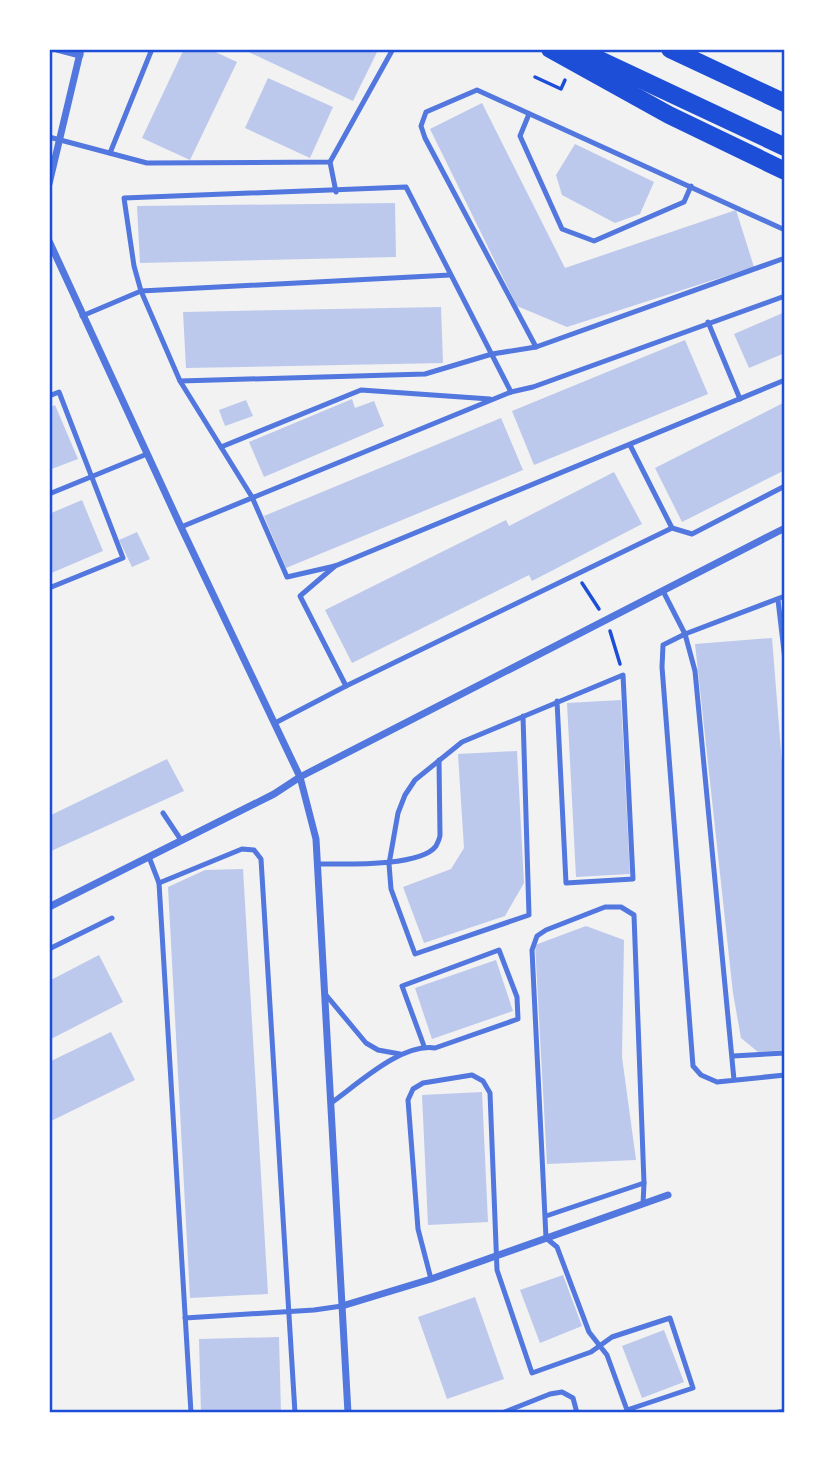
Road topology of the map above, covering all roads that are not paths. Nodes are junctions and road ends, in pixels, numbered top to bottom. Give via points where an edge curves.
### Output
1 (57, 49) edge
2 (152, 49) edge
3 (393, 49) edge
4 (550, 49) edge
5 (576, 49) edge
6 (670, 49) edge
7 (80, 52) edge
8 (785, 103) edge
9 (529, 114) junction
10 (49, 138) edge
11 (60, 140) junction
12 (785, 147) edge
13 (110, 153) junction
14 (330, 162) junction
15 (785, 171) edge
16 (49, 184) edge
17 (691, 186) junction
18 (336, 192) junction
19 (785, 230) edge
20 (49, 241) edge
21 (51, 253) edge
22 (785, 258) edge
23 (450, 275) junction
24 (141, 291) junction
25 (785, 296) edge
26 (82, 316) junction
27 (708, 322) junction
28 (536, 347) junction
29 (492, 354) junction
30 (785, 380) edge
31 (180, 381) junction
32 (510, 392) junction
33 (49, 396) edge
34 (493, 399) junction
35 (740, 399) junction
36 (630, 445) junction
37 (221, 447) junction
38 (147, 454) junction
39 (92, 477) junction
40 (785, 486) edge
41 (49, 494) edge
42 (252, 497) junction
43 (181, 527) junction
44 (671, 528) junction
45 (785, 528) edge
46 (335, 566) junction
47 (49, 588) edge
48 (663, 591) junction
49 (783, 598) edge
50 (685, 634) junction
51 (785, 660) edge
52 (346, 686) junction
53 (557, 701) junction
54 (523, 716) junction
55 (275, 723) junction
56 (439, 760) junction
57 (300, 777) junction
58 (163, 813) dead end
59 (181, 840) junction
60 (149, 857) junction
61 (389, 863) junction
62 (319, 864) junction
63 (159, 883) junction
64 (49, 907) edge
65 (111, 918) dead end
66 (49, 949) edge
67 (326, 995) junction
68 (424, 1046) junction
69 (785, 1052) edge
70 (400, 1054) junction
71 (733, 1056) junction
72 (785, 1076) edge
73 (734, 1080) junction
74 (331, 1103) junction
75 (644, 1183) junction
76 (668, 1195) dead end
77 (643, 1204) junction
78 (546, 1216) junction
79 (546, 1238) junction
80 (496, 1256) junction
81 (431, 1279) junction
82 (342, 1306) junction
83 (289, 1311) junction
84 (186, 1318) junction
85 (600, 1346) junction
86 (785, 1411) edge
87 (191, 1413) edge
88 (295, 1413) edge
89 (348, 1413) edge
90 (502, 1413) edge
91 (577, 1413) edge
92 (774, 1413) edge

1 - 7 street
2 - 13 lane
3 - 14 lane
4 - 15 main road via 668,115
5 - 12 main road
6 - 8 main road
7 - 11 street
9 - 17 lane
9 - 17 lane via 520,136 562,229 594,241 684,202
9 - 28 lane via 477,90 426,112 421,125
10 - 11 lane
11 - 13 lane
11 - 16 street
13 - 14 lane via 147,163
14 - 18 lane
17 - 19 lane
18 - 23 lane via 406,187
18 - 24 lane via 124,198
20 - 21 street
21 - 26 street
22 - 28 lane
23 - 24 lane
23 - 29 lane
24 - 26 lane
24 - 31 lane
25 - 27 lane
26 - 38 street
27 - 32 lane
27 - 35 lane
28 - 29 lane
29 - 31 lane via 425,374
29 - 32 lane
30 - 35 lane
31 - 37 lane
32 - 34 lane
33 - 39 lane via 59,392
34 - 37 lane via 361,390
34 - 42 lane
35 - 36 lane
36 - 44 lane
36 - 46 lane
37 - 42 lane
38 - 39 lane
38 - 43 street
39 - 41 lane
39 - 47 lane via 123,558
40 - 44 lane via 692,534
42 - 43 lane
42 - 46 lane via 287,577
43 - 55 street
44 - 52 lane
45 - 48 street
46 - 52 lane via 300,596
48 - 50 lane
48 - 57 street
49 - 50 lane
49 - 51 lane
50 - 71 lane via 695,671
50 - 73 lane via 663,645 662,667 693,1066 717,1082
52 - 55 lane
53 - 53 lane via 623,675 633,879 566,883
53 - 54 lane
54 - 56 lane via 462,743
54 - 61 lane via 529,915 415,954 391,889
55 - 57 street
56 - 61 lane via 405,795
56 - 61 lane via 437,845
57 - 59 street
57 - 62 street
58 - 59 lane
59 - 60 street
60 - 63 lane
60 - 64 street
61 - 62 lane
62 - 67 street
63 - 83 lane via 242,849 254,850 261,859
63 - 84 lane
65 - 66 lane
67 - 70 lane via 366,1043
67 - 74 street
68 - 68 lane via 402,986 499,950 517,997 518,1019 435,1048
68 - 70 lane
69 - 71 lane
70 - 74 lane
71 - 73 lane
72 - 73 lane
74 - 82 street
75 - 77 lane
75 - 78 lane
75 - 78 lane via 634,915 621,907 605,907 546,930 537,936 532,950
76 - 77 street
77 - 79 street
78 - 79 lane
79 - 80 street
79 - 85 lane via 557,1247 589,1332
80 - 81 street
80 - 81 lane via 490,1093 483,1081 472,1076 423,1083 413,1089 408,1100 418,1229
80 - 85 lane via 532,1373
81 - 82 street
82 - 83 lane
82 - 89 street
83 - 84 lane
83 - 88 lane
84 - 87 lane
85 - 85 lane via 670,1318 693,1388 627,1410
86 - 92 lane
90 - 91 lane via 562,1392 572,1398

